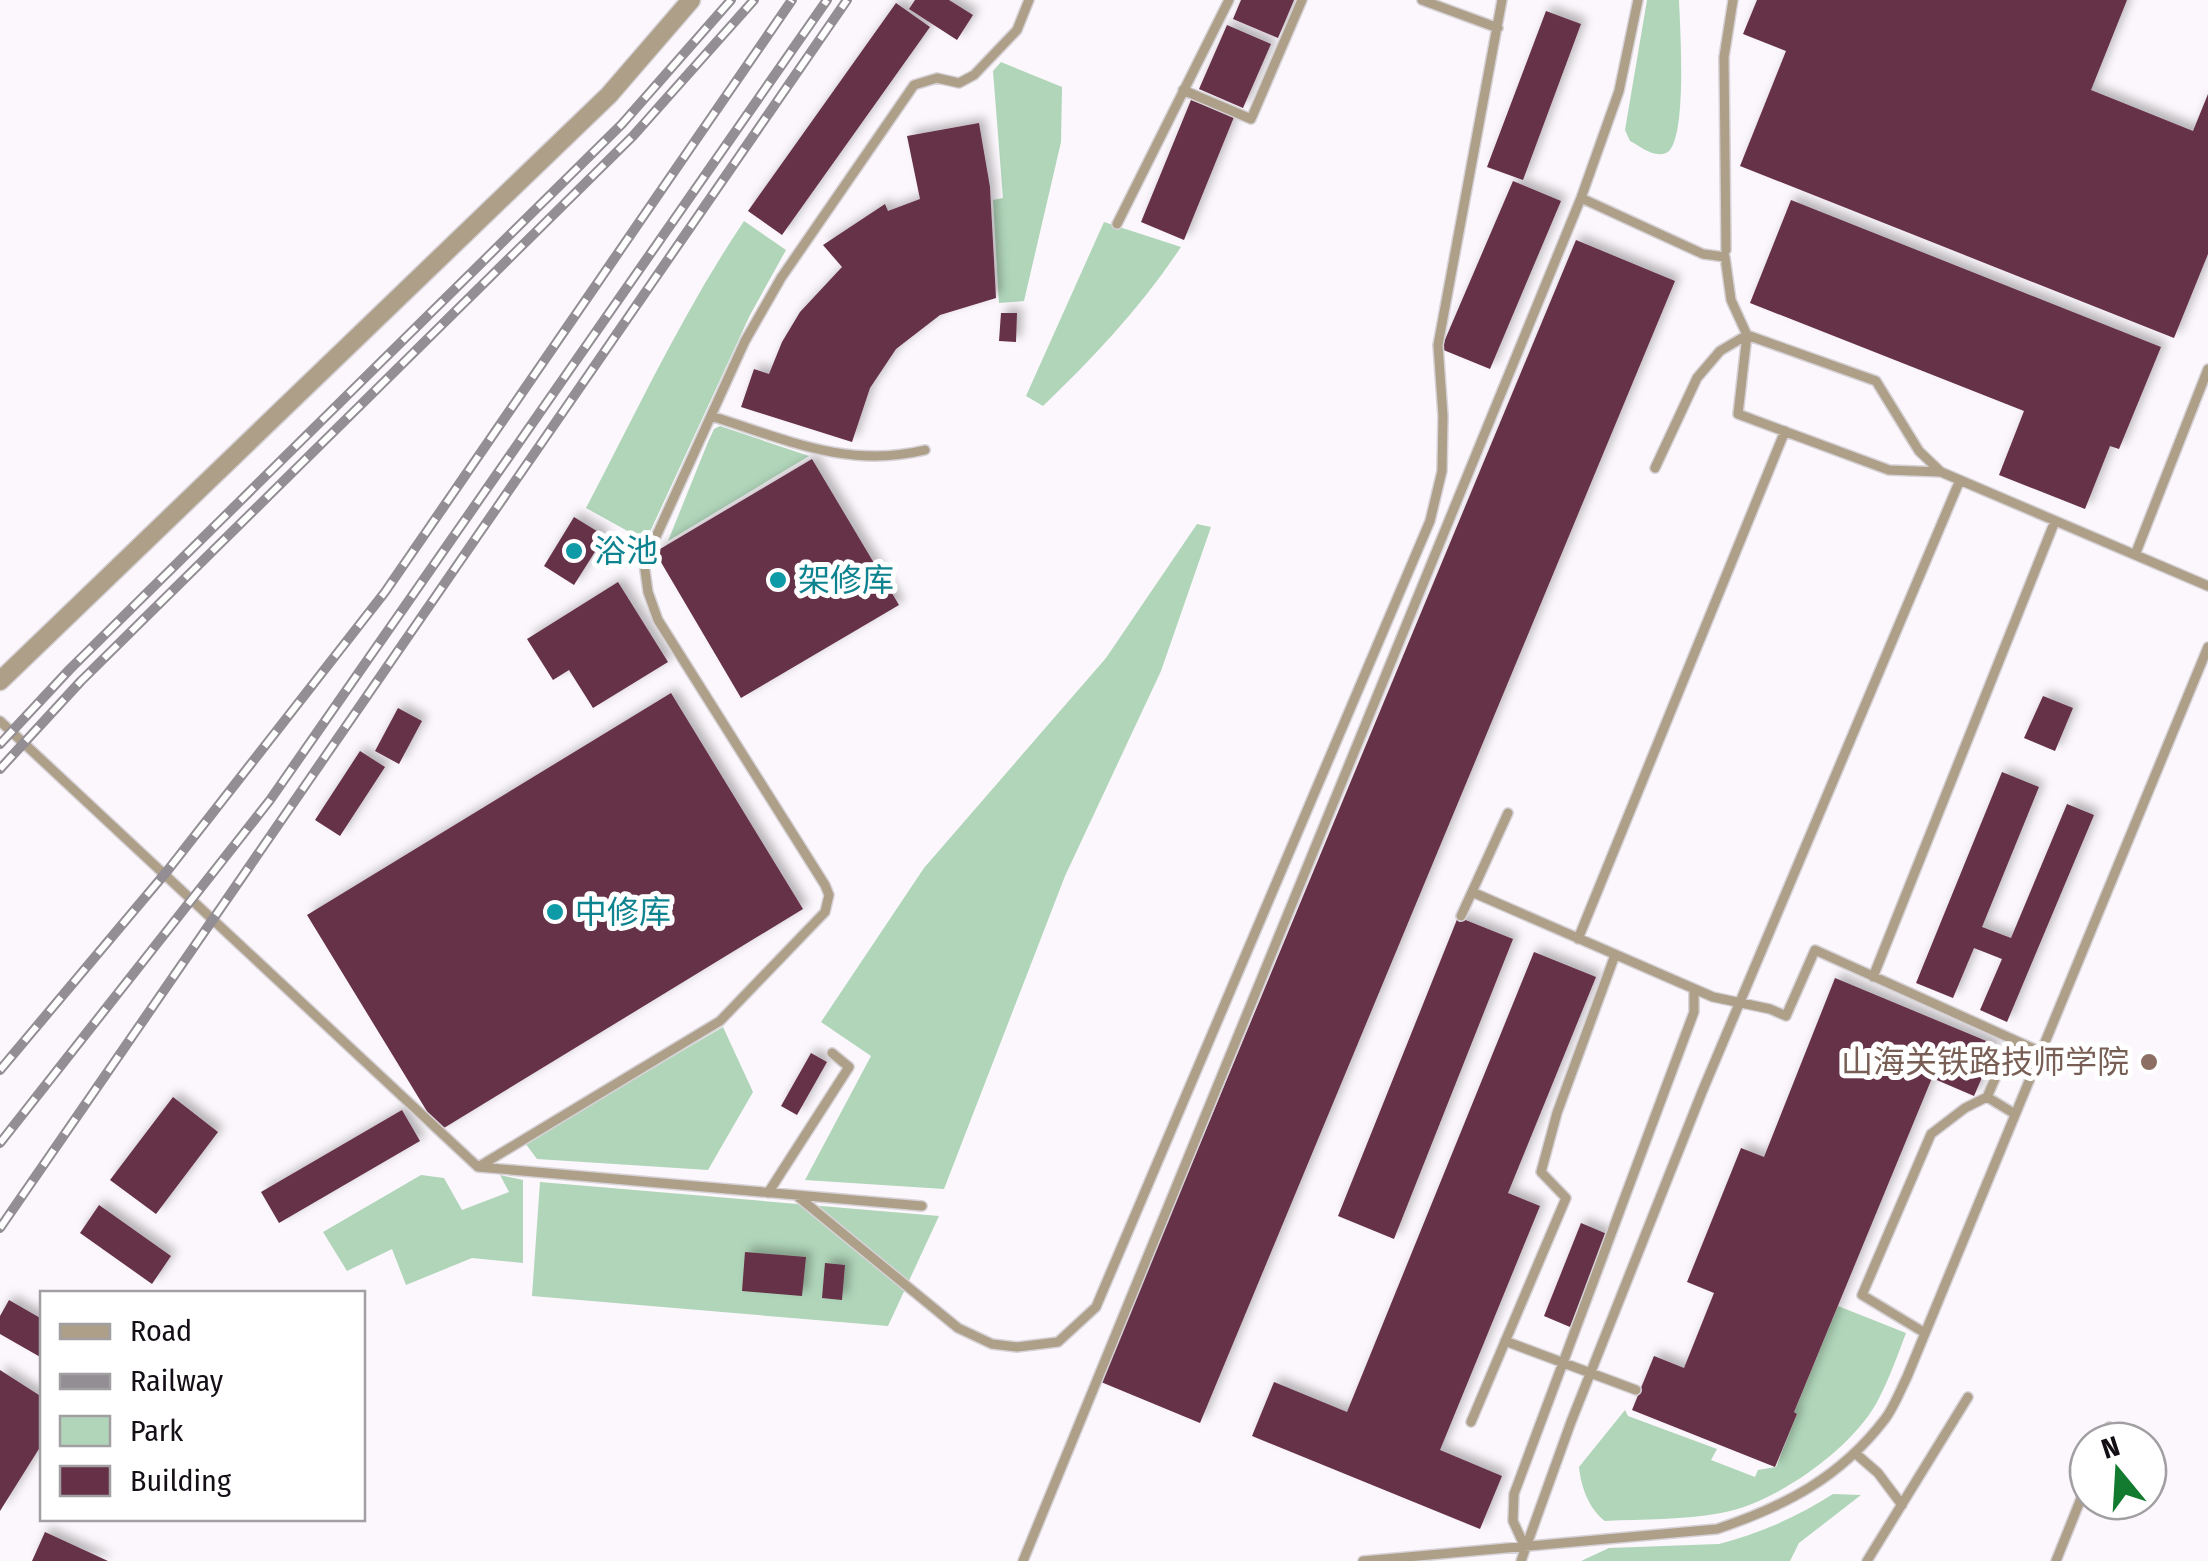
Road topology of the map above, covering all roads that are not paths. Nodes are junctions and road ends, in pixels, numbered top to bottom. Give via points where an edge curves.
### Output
1 (692, 0) edge
2 (1029, 0) edge
3 (1228, 0) edge
4 (1302, 0) edge
5 (1422, 0) edge
6 (1502, 0) edge
7 (1638, 0) edge
8 (1733, 0) edge
9 (1498, 28) junction
10 (1183, 90) junction
11 (1581, 198) junction
12 (1116, 224) dead end
13 (1726, 250) dead end
14 (1747, 335) junction
15 (2208, 369) edge
16 (711, 416) junction
17 (1785, 431) junction
18 (925, 450) dead end
19 (1655, 468) dead end
20 (1941, 472) junction
21 (1960, 480) junction
22 (2055, 521) junction
23 (2135, 555) junction
24 (2208, 586) edge
25 (2208, 647) edge
26 (0, 681) edge
27 (0, 721) edge
28 (1508, 814) dead end
29 (1472, 892) junction
30 (1461, 916) dead end
31 (1578, 939) junction
32 (1615, 955) junction
33 (1872, 976) junction
34 (1694, 988) junction
35 (1741, 1003) junction
36 (2012, 1040) junction
37 (2040, 1052) junction
38 (832, 1053) dead end
39 (1987, 1098) junction
40 (2015, 1114) junction
41 (478, 1167) junction
42 (768, 1193) junction
43 (796, 1195) junction
44 (922, 1206) dead end
45 (1925, 1333) junction
46 (1505, 1341) junction
47 (1563, 1363) junction
48 (1591, 1371) junction
49 (1636, 1390) dead end
50 (1968, 1397) dead end
51 (1471, 1422) dead end
52 (1855, 1453) junction
53 (1902, 1505) junction
54 (2072, 1521) edge
55 (1524, 1545) junction
56 (1023, 1561) edge
57 (1364, 1561) edge
58 (1521, 1561) edge
59 (1867, 1561) edge
60 (2056, 1561) edge

1 - 26 street via 609,95
2 - 16 lane via 1017,30 974,75 914,85 781,278
3 - 10 lane
4 - 10 lane via 1250,119
5 - 9 lane
6 - 9 lane
7 - 11 lane via 1619,91
8 - 13 lane via 1724,57
9 - 43 lane via 1438,345 1442,471 1430,521 1096,1307 1058,1342 992,1344 958,1328
10 - 12 lane
11 - 14 lane via 1703,254 1725,257 1731,300
11 - 56 lane
14 - 17 lane via 1738,414
14 - 19 lane via 1696,378
14 - 20 lane via 1876,381 1918,451
15 - 23 lane
16 - 18 lane via 840,456 893,458
16 - 41 lane via 644,563 648,592 658,620 825,884 825,912 720,1021
17 - 20 lane via 1889,470
17 - 31 lane
20 - 21 lane
21 - 22 lane
21 - 35 lane
22 - 23 lane
22 - 33 lane
23 - 24 lane
25 - 37 lane
27 - 41 lane
28 - 29 lane
29 - 30 lane
29 - 31 lane
31 - 32 lane
32 - 34 lane
32 - 46 lane via 1541,1172 1566,1198
33 - 35 lane via 1815,950 1786,1016
33 - 36 lane
34 - 35 lane
34 - 47 lane via 1694,1012
35 - 48 lane
36 - 37 lane
36 - 39 lane
37 - 40 lane
38 - 42 lane via 849,1067
39 - 40 lane
39 - 45 lane via 1931,1134 1862,1295
40 - 45 lane
41 - 42 lane
42 - 43 lane
43 - 44 lane
45 - 52 lane via 1888,1417
46 - 47 lane
46 - 51 lane
47 - 48 lane
47 - 55 lane via 1514,1494 1514,1521
48 - 49 lane
48 - 55 lane
50 - 53 lane
52 - 53 lane
52 - 55 lane via 1772,1510 1717,1529
53 - 59 lane
54 - 60 lane
55 - 57 lane
55 - 58 lane

